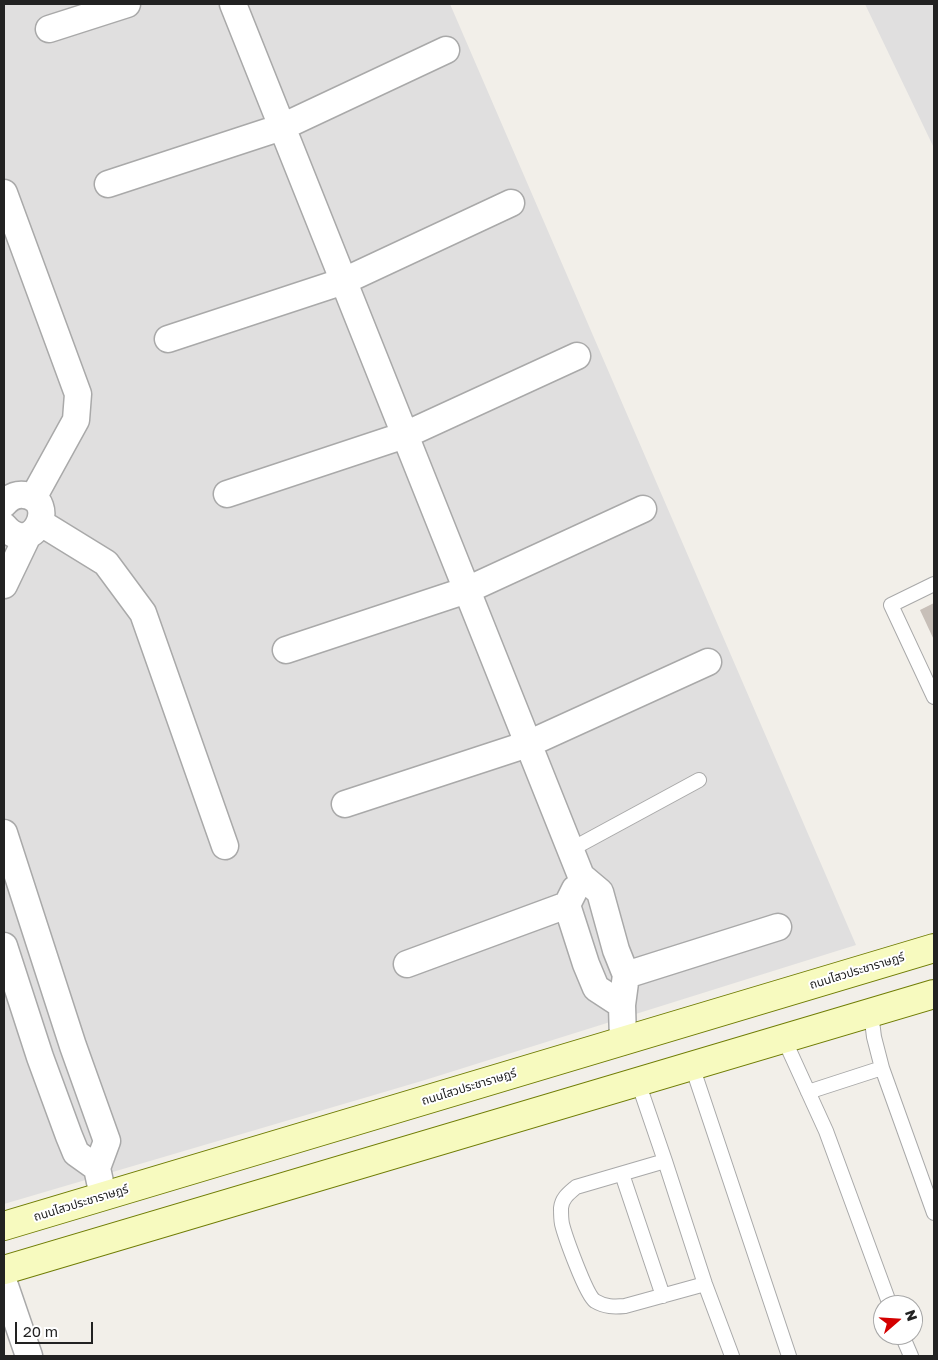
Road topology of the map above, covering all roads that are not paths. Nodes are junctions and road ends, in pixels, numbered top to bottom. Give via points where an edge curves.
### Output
1 (126, 4) edge
2 (233, 4) edge
3 (49, 29) dead end
4 (446, 50) dead end
5 (282, 127) junction
6 (108, 184) dead end
7 (511, 203) dead end
8 (6, 206) edge
9 (344, 281) junction
10 (168, 339) dead end
11 (577, 356) dead end
12 (405, 436) junction
13 (227, 494) dead end
14 (33, 498) junction
15 (4, 504) edge
16 (642, 509) dead end
17 (17, 531) edge
18 (4, 584) edge
19 (934, 584) edge
20 (467, 590) junction
21 (286, 650) dead end
22 (708, 662) dead end
23 (934, 697) edge
24 (528, 744) junction
25 (699, 780) dead end
26 (345, 804) dead end
27 (5, 843) edge
28 (225, 846) dead end
29 (570, 850) junction
30 (581, 876) junction
31 (566, 905) junction
32 (778, 927) dead end
33 (4, 946) edge
34 (934, 948) edge
35 (407, 964) dead end
36 (626, 975) junction
37 (934, 994) edge
38 (622, 1005) junction
39 (871, 1013) junction
40 (784, 1039) junction
41 (623, 1041) junction
42 (73, 1046) junction
43 (40, 1057) junction
44 (692, 1066) junction
45 (882, 1068) junction
46 (638, 1082) junction
47 (808, 1092) junction
48 (318, 1132) junction
49 (665, 1160) junction
50 (97, 1168) junction
51 (332, 1173) junction
52 (622, 1174) junction
53 (103, 1196) junction
54 (934, 1214) edge
55 (4, 1226) edge
56 (4, 1270) edge
57 (4, 1283) edge
58 (705, 1284) junction
59 (886, 1295) edge
60 (663, 1296) junction
61 (29, 1356) edge
62 (732, 1356) edge
63 (789, 1356) edge

1 - 3 street
2 - 5 street
4 - 5 street
5 - 6 street
5 - 9 street
7 - 9 street
8 - 14 street via 78,394 76,420
9 - 10 street
9 - 12 street
11 - 12 street
12 - 13 street
12 - 20 street
14 - 15 street via 15,495
14 - 17 street via 41,510
16 - 20 street
17 - 18 street
17 - 28 street via 106,563 143,613
19 - 23 lane via 891,605
20 - 21 street
20 - 24 street
22 - 24 street
24 - 26 street
24 - 29 street
25 - 29 lane
27 - 42 street
29 - 30 street
30 - 31 street
30 - 36 street via 600,892
31 - 35 street
31 - 38 street via 596,988
32 - 36 street
33 - 43 street
34 - 41 main road, ถนนไสวประชาราษฎร์
36 - 38 street
37 - 39 main road
38 - 41 street
39 - 40 main road
39 - 45 lane
40 - 44 main road
40 - 47 lane
41 - 48 main road, ถนนไสวประชาราษฎร์
42 - 43 street
42 - 50 street via 107,1141
43 - 50 street via 76,1153
44 - 46 main road
44 - 63 lane
45 - 47 lane
45 - 54 lane
46 - 49 lane
46 - 51 main road
47 - 59 lane via 826,1131
48 - 51 main road
48 - 53 main road, ถนนไสวประชาราษฎร์
49 - 52 lane
49 - 58 lane
50 - 53 street
51 - 56 main road
52 - 60 lane
52 - 60 lane via 576,1187 566,1195 561,1206 562,1224 586,1290 593,1300 612,1307
53 - 55 main road, ถนนไสวประชาราษฎร์
57 - 61 street
58 - 60 lane
58 - 62 lane

